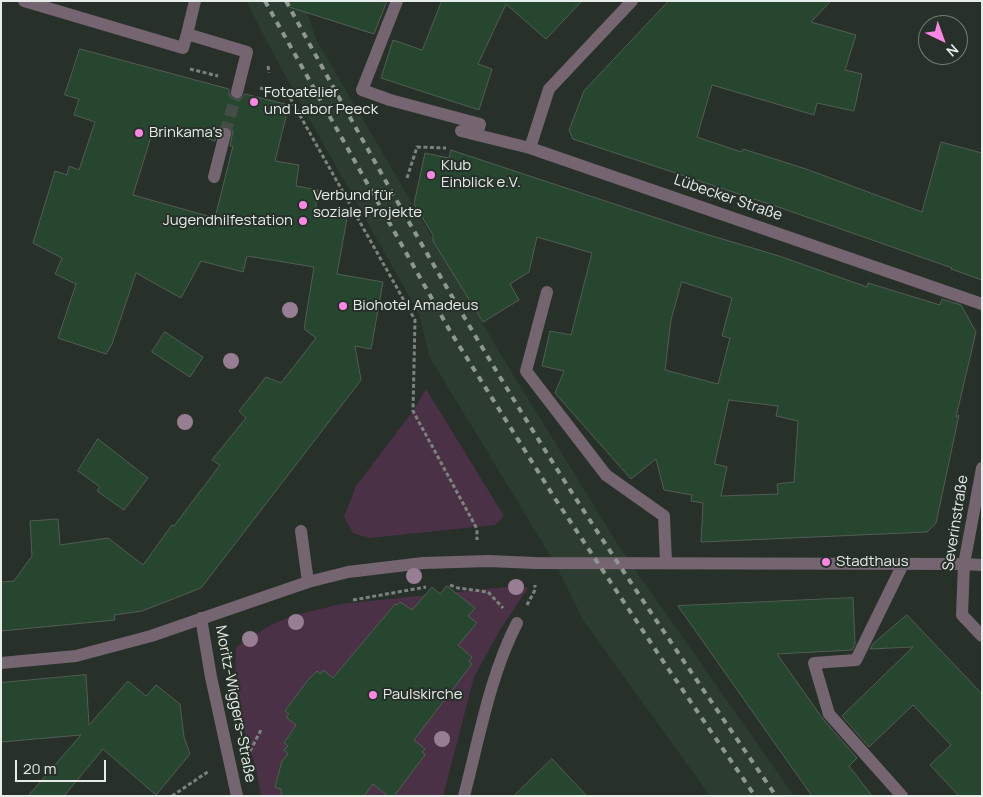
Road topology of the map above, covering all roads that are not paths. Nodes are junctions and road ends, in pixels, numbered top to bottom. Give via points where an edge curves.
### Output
1 (24, 1) edge
2 (195, 1) edge
3 (397, 1) edge
4 (632, 1) edge
5 (187, 34) junction
6 (238, 87) tunnel mouth
7 (461, 131) dead end
8 (225, 134) tunnel mouth
9 (477, 135) junction
10 (530, 148) junction
11 (214, 177) dead end
12 (547, 292) dead end
13 (982, 304) edge
14 (982, 468) edge
15 (301, 531) dead end
16 (666, 562) junction
17 (903, 564) junction
18 (964, 564) junction
19 (982, 566) edge
20 (308, 582) junction
21 (201, 618) junction
22 (517, 623) road end
23 (982, 636) edge
24 (1, 663) edge
25 (237, 796) edge
26 (464, 796) edge
27 (902, 796) edge

1 - 5 street via 180,47
2 - 5 street
3 - 9 street via 362,90 480,124
4 - 10 street via 549,89
5 - 6 street via 247,52
7 - 9 street, Lübecker Straße
8 - 11 street
9 - 10 street, Lübecker Straße
10 - 13 street, Lübecker Straße
12 - 16 street via 526,371 606,476 664,516
14 - 18 street, Severinstraße
15 - 20 street
16 - 17 street
16 - 20 street via 423,563 348,572
17 - 18 street
17 - 27 street via 856,660 814,663 828,714
18 - 19 street
18 - 23 street, Severinstraße via 962,615
20 - 21 street
21 - 24 street via 151,636 76,656
21 - 25 street, Moritz-Wiggers-Straße
22 - 26 street via 491,692

